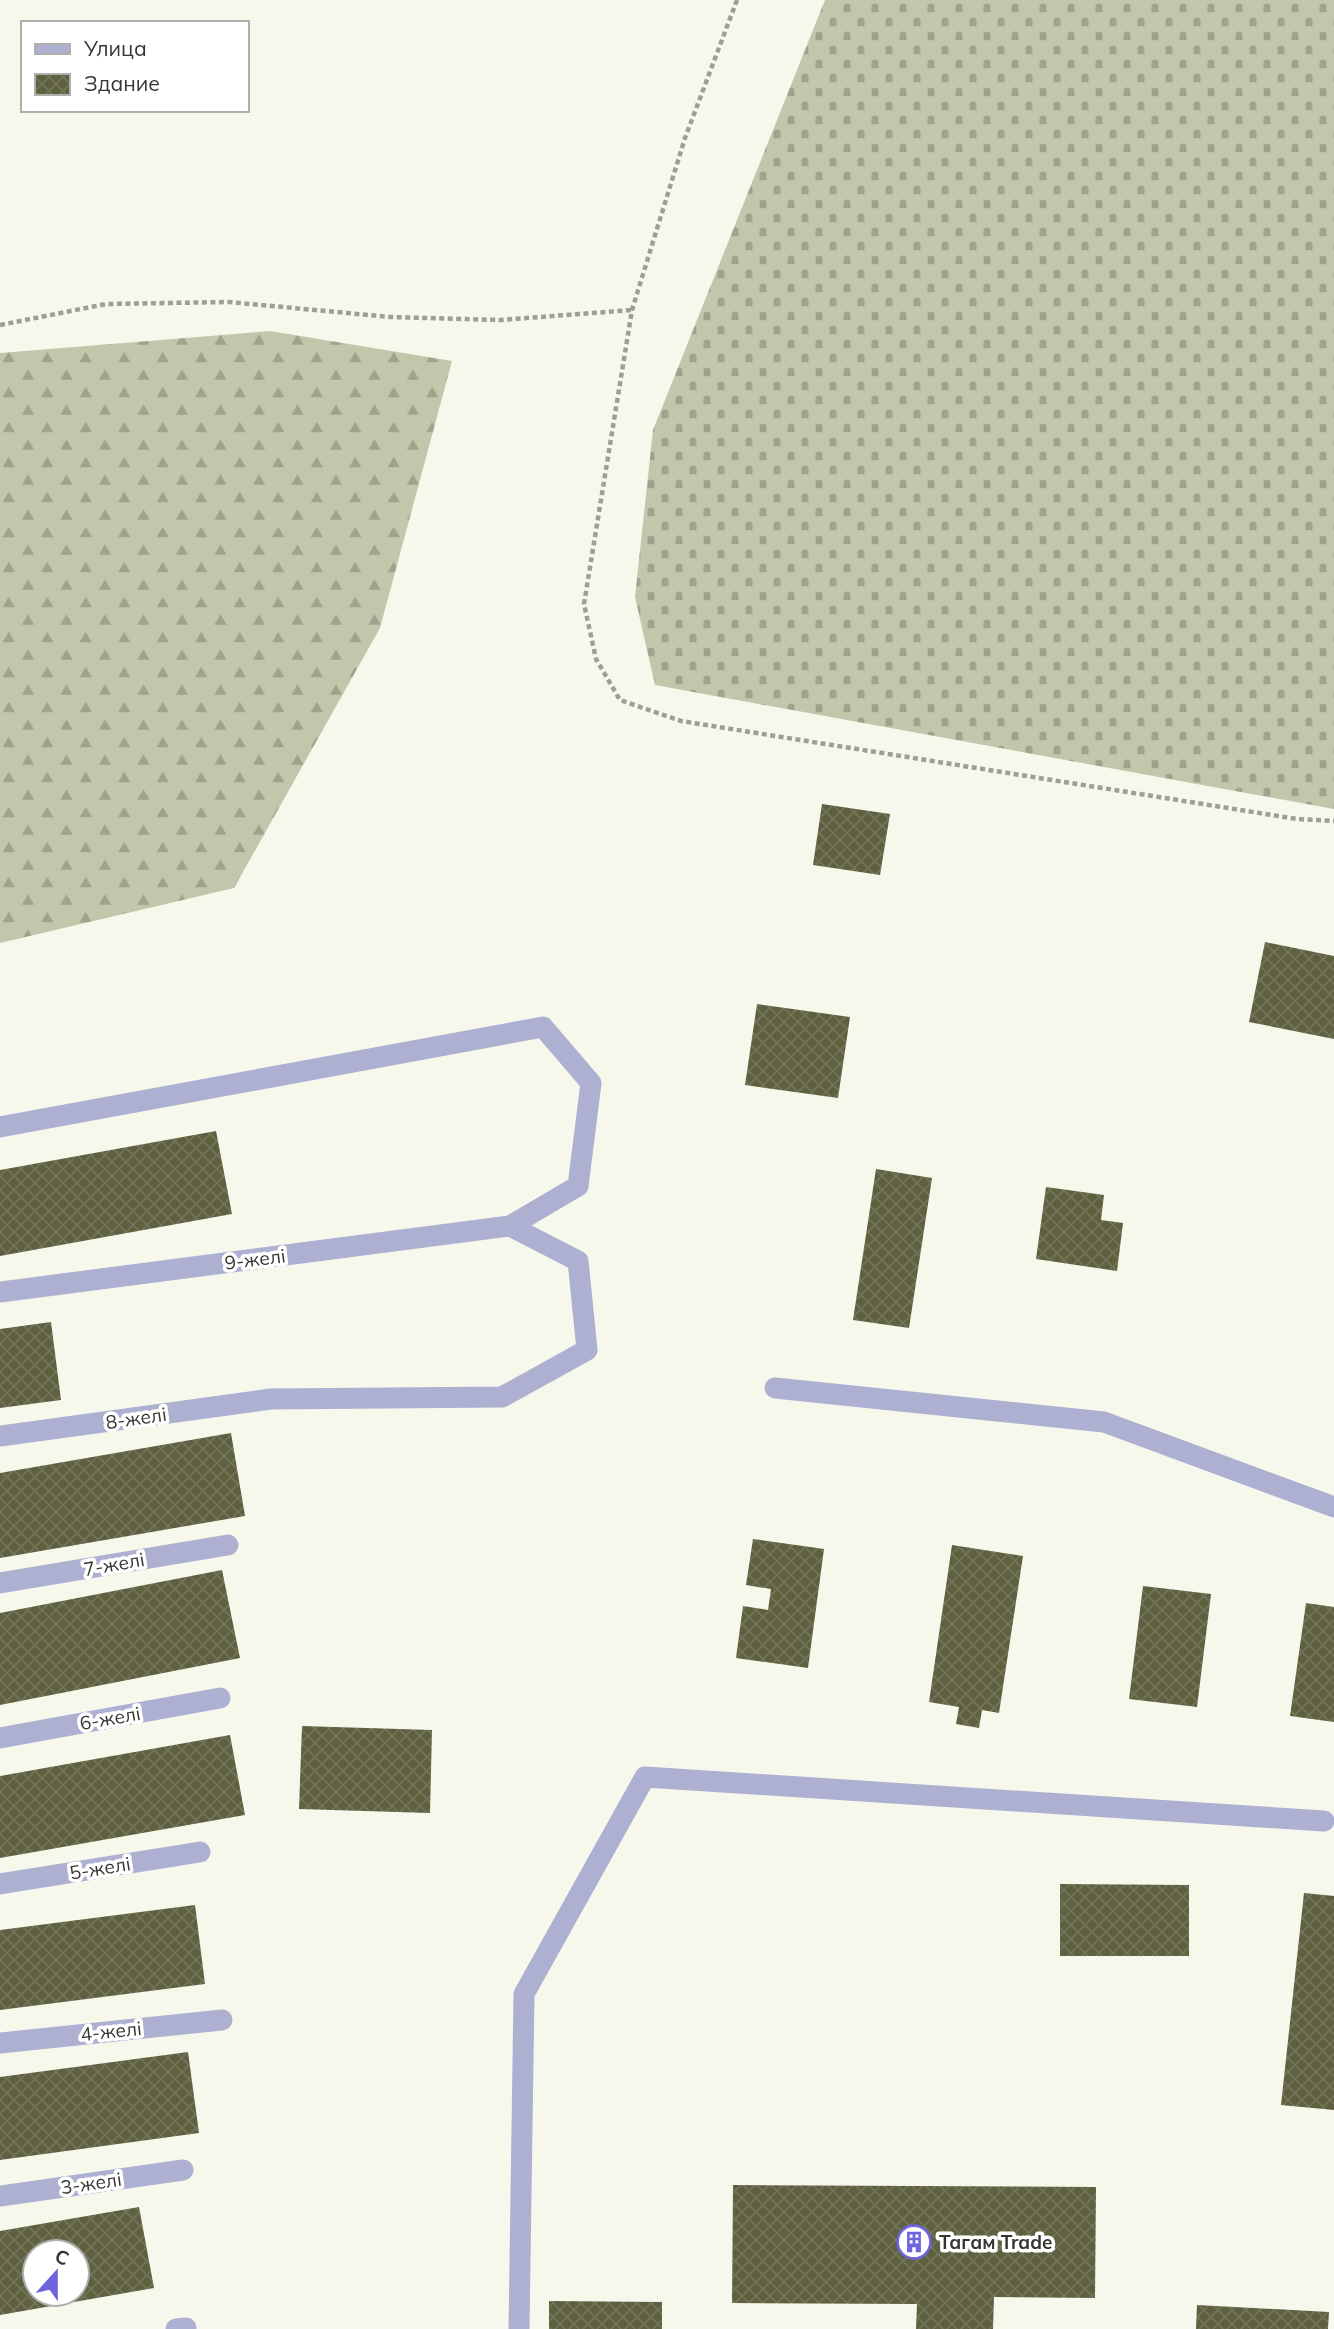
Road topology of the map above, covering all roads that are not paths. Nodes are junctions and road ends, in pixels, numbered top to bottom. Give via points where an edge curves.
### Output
1 (0, 1127) edge
2 (510, 1226) junction
3 (0, 1292) edge
4 (775, 1388) dead end
5 (0, 1436) edge
6 (1334, 1507) edge
7 (228, 1545) dead end
8 (0, 1583) edge
9 (220, 1698) dead end
10 (0, 1738) edge
11 (1324, 1821) dead end
12 (200, 1852) dead end
13 (0, 1884) edge
14 (222, 2020) dead end
15 (0, 2043) edge
16 (183, 2170) dead end
17 (0, 2196) edge
18 (519, 2329) edge

1 - 2 street via 543,1027 591,1083 578,1186
2 - 3 street, 9-желі
2 - 5 street, 8-желі via 578,1261 587,1350 502,1397 271,1399
4 - 6 street via 1104,1422
7 - 8 street, 7-желі
9 - 10 street, 6-желі
11 - 18 street via 645,1777 524,1994
12 - 13 street, 5-желі
14 - 15 street, 4-желі
16 - 17 street, 3-желі

